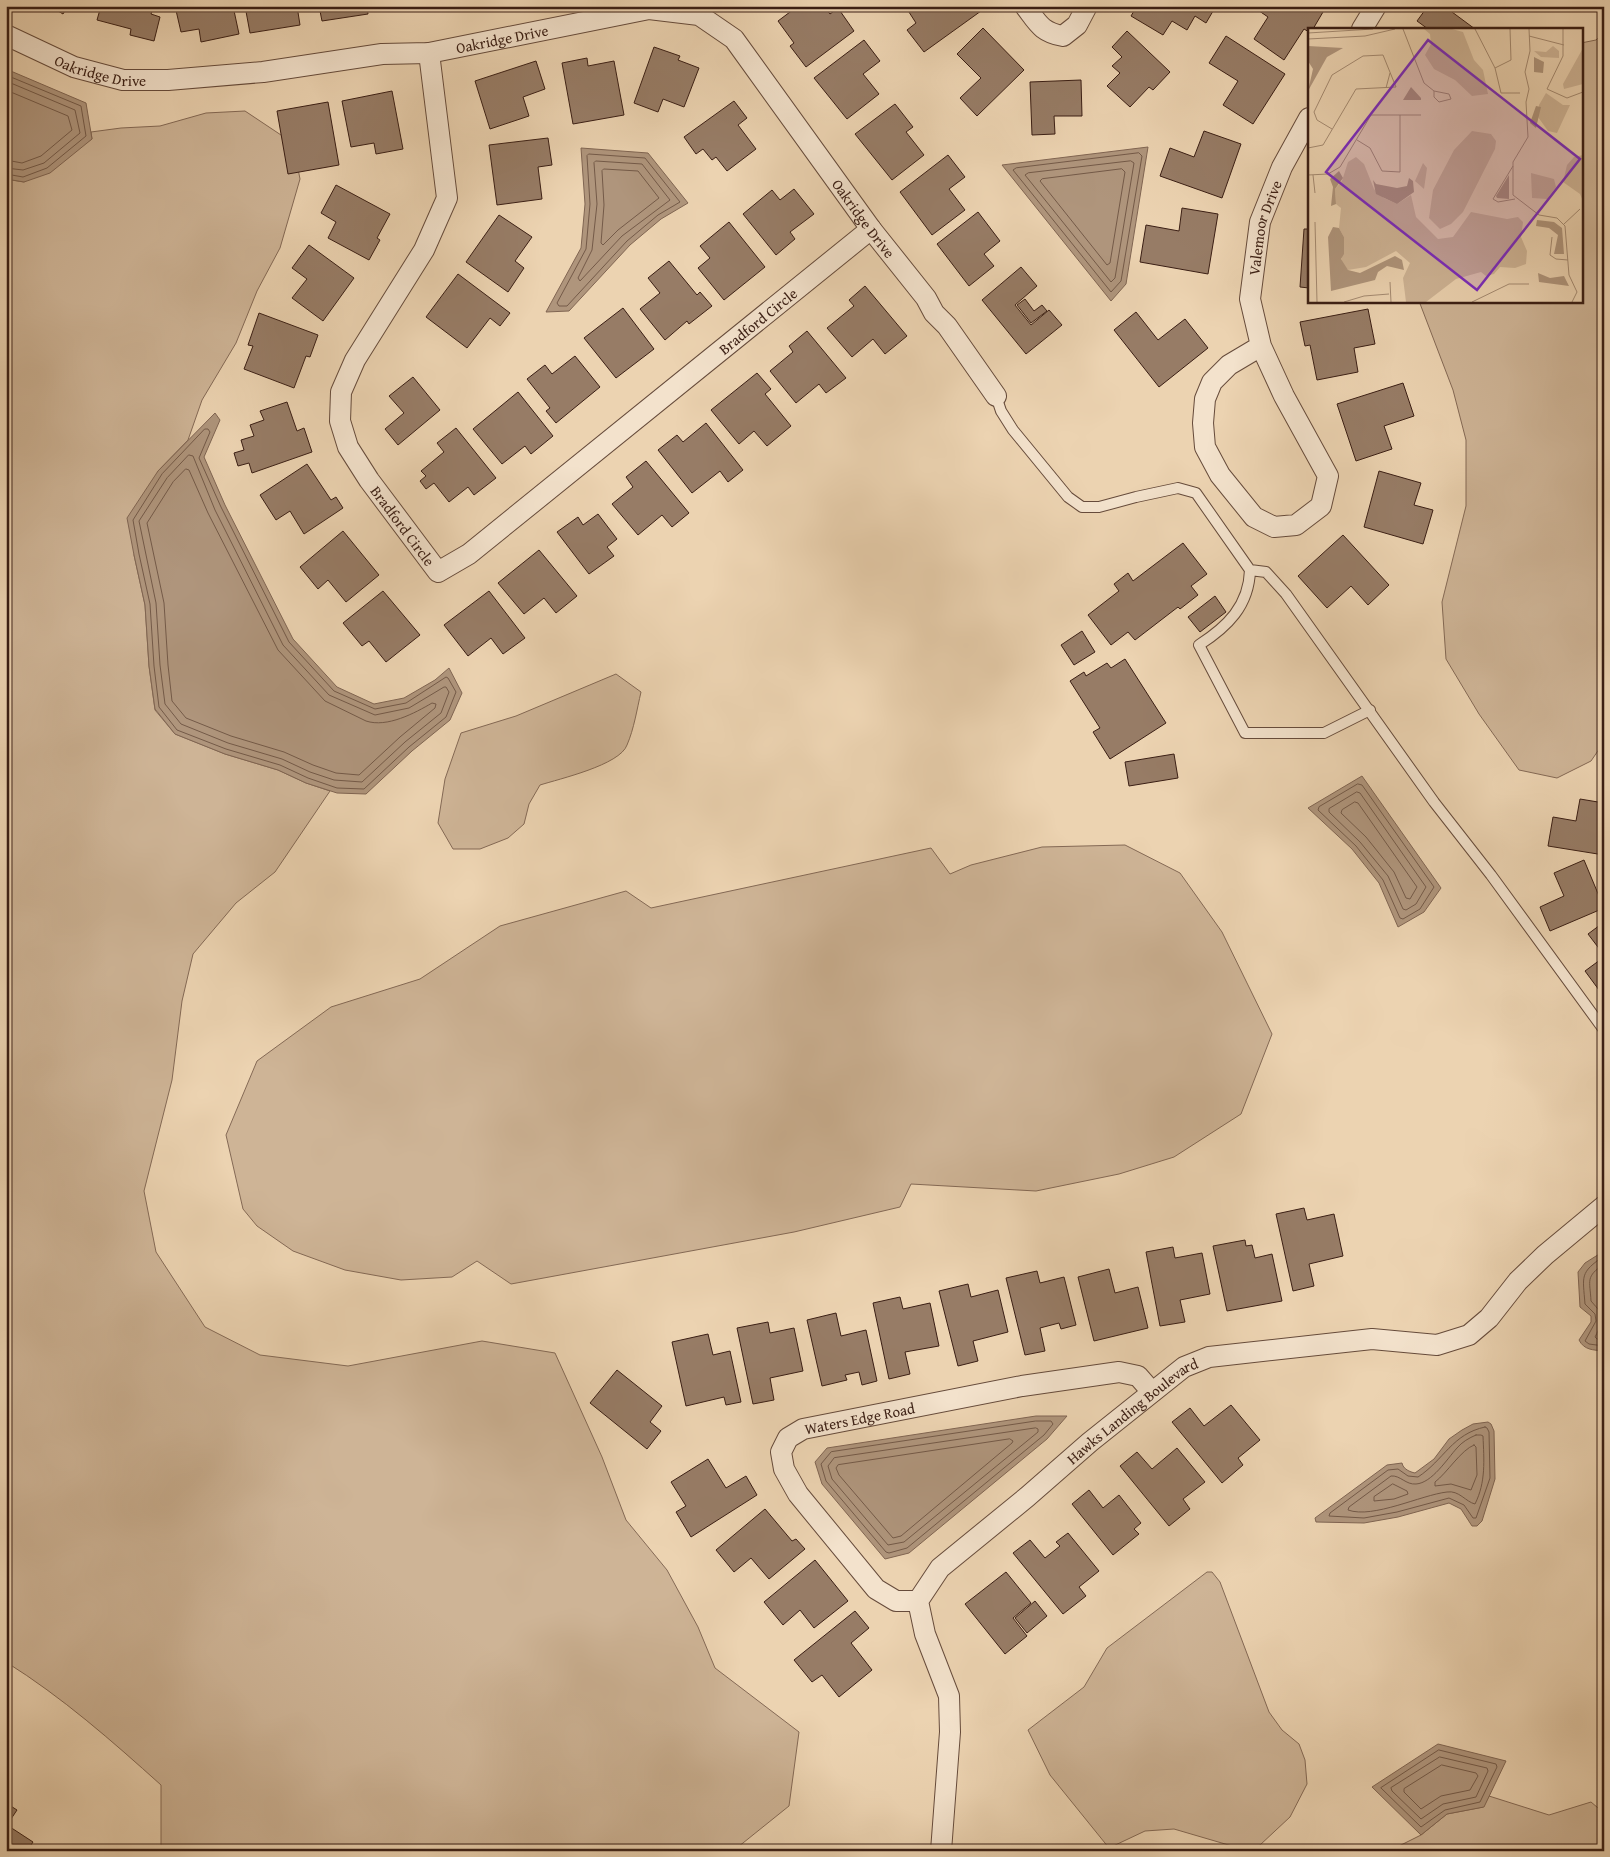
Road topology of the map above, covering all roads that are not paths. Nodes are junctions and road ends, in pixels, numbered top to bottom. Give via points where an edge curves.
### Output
1 (1025, 6) edge
2 (1087, 6) edge
3 (1376, 6) edge
4 (1363, 28) edge
5 (6, 35) edge
6 (429, 53) junction
7 (1308, 120) edge
8 (871, 229) junction
9 (1261, 346) junction
10 (996, 396) joint
11 (1250, 570) junction
12 (1370, 710) junction
13 (1604, 1030) edge
14 (1604, 1206) edge
15 (1152, 1392) junction
16 (918, 1600) junction
17 (941, 1851) edge

1 - 2 street via 1050,34 1064,36 1077,25
3 - 4 street
5 - 6 street, Oakridge Drive via 74,67 123,80 168,80 264,72 382,54
6 - 8 street, Oakridge Drive via 648,9 699,15 734,40
6 - 8 street, Bradford Circle via 448,198 424,250 355,360 341,392 340,421 348,447 369,480 438,572 476,548
7 - 9 street, Valemoor Drive via 1282,167 1260,222 1250,299
8 - 10 street, Oakridge Drive via 947,326
9 - 9 street, Valemoor Drive via 1229,365 1212,382 1203,423 1205,447 1220,475 1254,517 1274,527 1296,526 1321,506 1328,476
10 - 11 lane via 1013,430 1068,497 1082,507 1099,507 1178,488 1196,493
11 - 12 lane via 1266,572 1286,594
11 - 12 lane via 1250,583 1235,616 1199,645 1245,733 1324,733
12 - 13 lane via 1434,802
14 - 15 street, Hawks Landing Boulevard via 1545,1255 1518,1281 1489,1318 1469,1335 1438,1345 1372,1340 1209,1357 1184,1367
15 - 16 street, Hawks Landing Boulevard via 940,1568
15 - 16 street, Waters Edge Road via 1138,1376 1119,1372 1022,1386 803,1429 790,1437 782,1452 784,1469 798,1494 876,1589 896,1601
16 - 17 street via 926,1634 948,1696 950,1732

